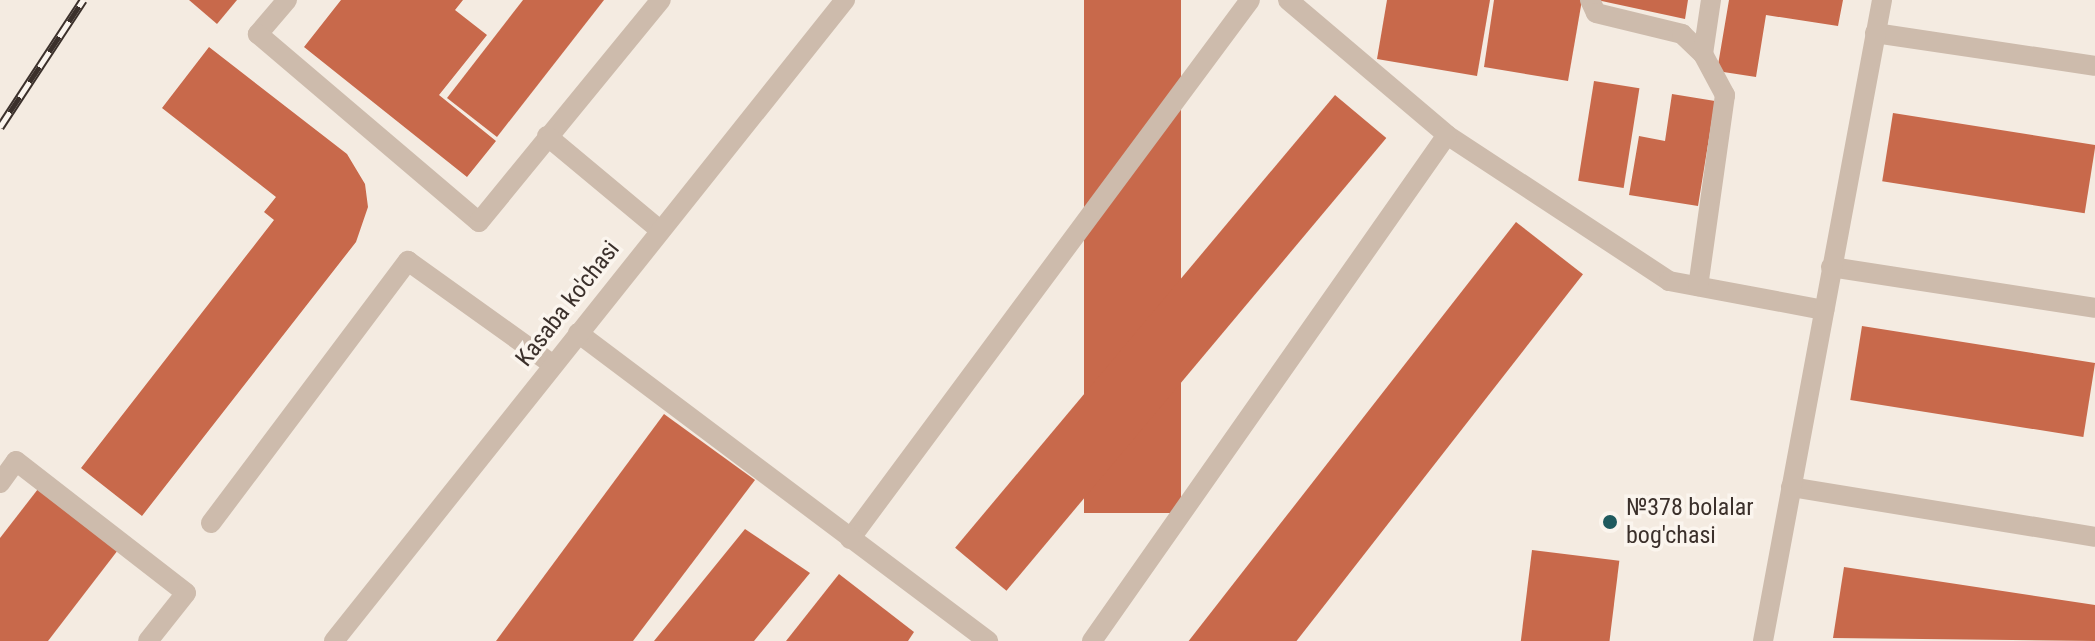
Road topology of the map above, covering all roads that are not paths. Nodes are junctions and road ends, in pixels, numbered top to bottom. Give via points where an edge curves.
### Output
1 (287, 0) edge
2 (661, 0) edge
3 (1250, 0) edge
4 (1288, 0) edge
5 (1590, 0) edge
6 (1711, 0) edge
7 (1882, 0) edge
8 (838, 2) edge
9 (1875, 33) junction
10 (1703, 54) junction
11 (2095, 66) edge
12 (1447, 135) junction
13 (547, 136) junction
14 (660, 230) junction
15 (1831, 267) junction
16 (1698, 286) junction
17 (2095, 308) edge
18 (1824, 310) junction
19 (578, 333) junction
20 (553, 365) junction
21 (0, 483) edge
22 (1791, 487) junction
23 (211, 523) dead end
24 (2095, 537) edge
25 (850, 539) junction
26 (148, 641) edge
27 (334, 641) edge
28 (988, 641) edge
29 (1092, 641) edge
30 (1763, 641) edge

1 - 13 street via 258,34 479,222
2 - 13 street
3 - 25 street
4 - 12 street
5 - 10 street via 1596,13 1682,34
6 - 10 street
7 - 9 street
8 - 14 street, Kasaba ko'chasi
9 - 11 street
9 - 15 street
10 - 16 street via 1725,95
12 - 16 street via 1669,281
12 - 29 street
13 - 14 street
14 - 19 street, Kasaba ko'chasi
15 - 17 street
15 - 18 street
16 - 18 street
18 - 22 street
19 - 20 street, Kasaba ko'chasi
19 - 25 street
20 - 23 street via 408,261
20 - 27 street, Kasaba ko'chasi
21 - 26 street via 16,461 186,593
22 - 24 street
22 - 30 street
25 - 28 street

